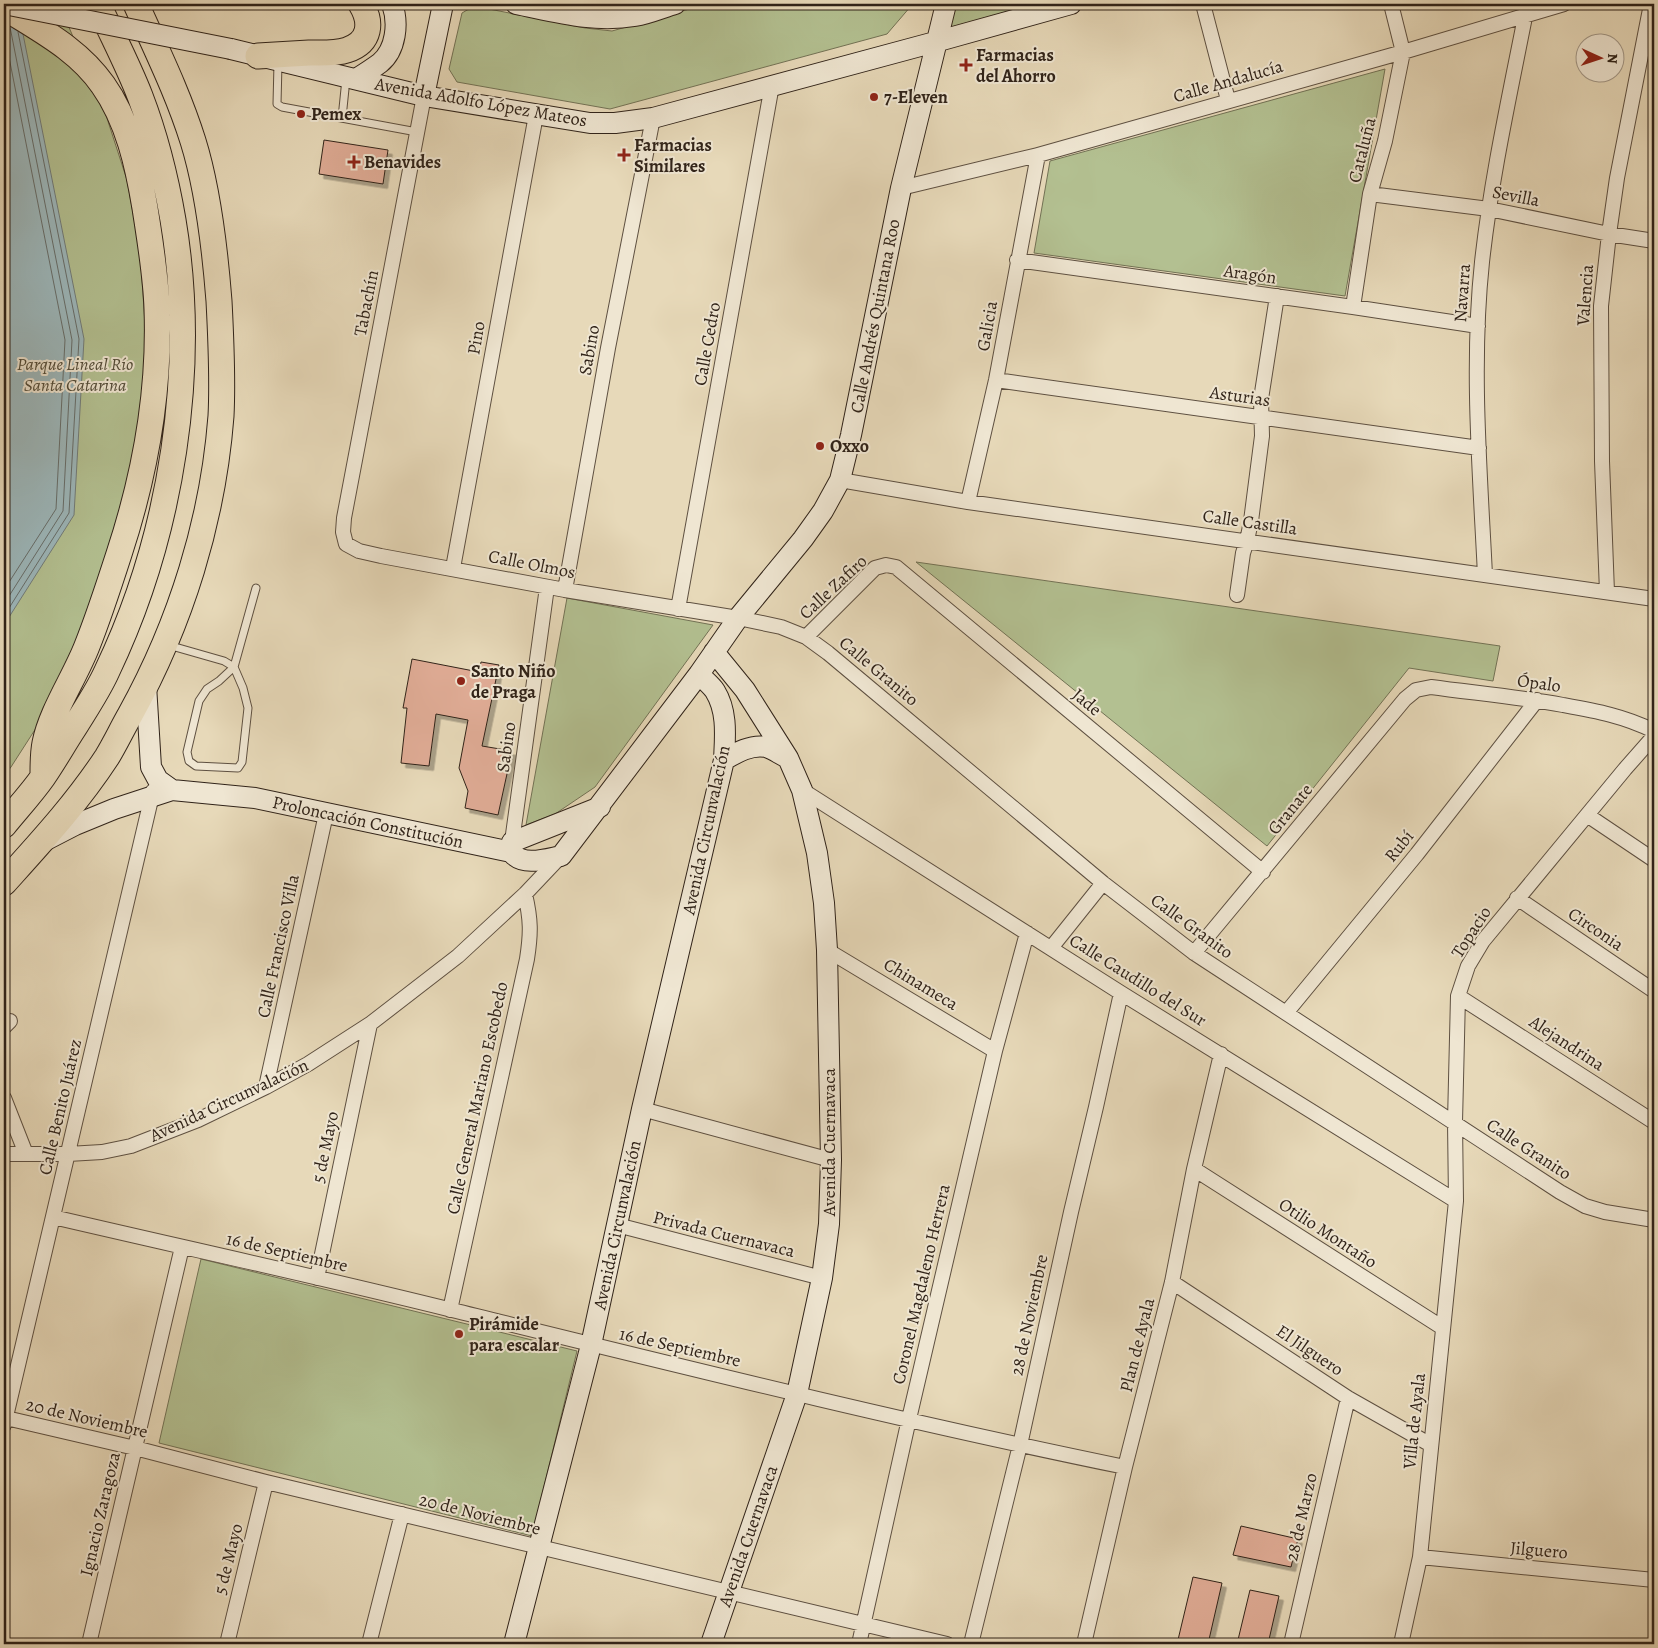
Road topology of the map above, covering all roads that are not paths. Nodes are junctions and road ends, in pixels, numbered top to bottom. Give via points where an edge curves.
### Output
1 (98, 4) edge
2 (136, 4) edge
3 (361, 4) edge
4 (392, 4) edge
5 (443, 4) edge
6 (516, 4) edge
7 (676, 4) edge
8 (946, 4) edge
9 (1071, 4) edge
10 (1203, 4) edge
11 (1391, 4) edge
12 (1564, 4) edge
13 (1651, 4) edge
14 (4, 6) edge
15 (588, 11) edge
16 (1524, 17) junction
17 (935, 42) junction
18 (1403, 52) junction
19 (268, 58) junction
20 (351, 78) junction
21 (772, 85) junction
22 (424, 96) junction
23 (1228, 100) junction
24 (536, 115) junction
25 (342, 118) junction
26 (653, 118) junction
27 (417, 132) junction
28 (1038, 155) junction
29 (901, 188) junction
30 (1370, 194) junction
31 (1489, 209) junction
32 (1608, 234) junction
33 (1654, 241) edge
34 (1018, 260) junction
35 (1277, 296) junction
36 (1353, 307) junction
37 (1478, 326) junction
38 (996, 380) junction
39 (1262, 418) junction
40 (1478, 448) junction
41 (840, 480) junction
42 (968, 502) junction
43 (344, 518) joint
44 (1248, 541) junction
45 (886, 565) joint
46 (453, 568) junction
47 (1485, 576) junction
48 (547, 587) junction
49 (256, 588) dead end
50 (565, 590) junction
51 (1607, 592) junction
52 (1237, 595) dead end
53 (1654, 599) edge
54 (678, 609) junction
55 (738, 618) junction
56 (806, 637) junction
57 (165, 644) junction
58 (714, 652) junction
59 (234, 667) junction
60 (699, 674) junction
61 (146, 685) junction
62 (1416, 690) joint
63 (1537, 700) junction
64 (1654, 730) edge
65 (1654, 736) edge
66 (788, 758) junction
67 (724, 760) junction
68 (42, 778) junction
69 (154, 787) junction
70 (802, 790) junction
71 (600, 807) junction
72 (326, 814) junction
73 (1587, 815) junction
74 (4, 825) edge
75 (40, 843) junction
76 (512, 847) junction
77 (562, 856) junction
78 (1654, 860) edge
79 (1263, 872) junction
80 (4, 883) edge
81 (1103, 883) junction
82 (525, 894) junction
83 (1517, 898) junction
84 (1027, 933) junction
85 (1052, 948) junction
86 (827, 950) junction
87 (1194, 953) junction
88 (1654, 991) edge
89 (1121, 993) junction
90 (1458, 996) junction
91 (1286, 1013) junction
92 (370, 1024) junction
93 (995, 1051) junction
94 (1221, 1054) junction
95 (266, 1087) junction
96 (4, 1098) edge
97 (642, 1109) junction
98 (1455, 1122) junction
99 (1654, 1122) edge
100 (4, 1154) edge
101 (26, 1154) junction
102 (68, 1154) junction
103 (831, 1160) junction
104 (1194, 1169) junction
105 (1456, 1201) junction
106 (53, 1217) junction
107 (1654, 1220) edge
108 (617, 1225) junction
109 (182, 1247) junction
110 (317, 1278) junction
111 (822, 1278) junction
112 (1172, 1282) junction
113 (450, 1310) junction
114 (1442, 1328) junction
115 (592, 1345) junction
116 (797, 1394) junction
117 (1348, 1398) junction
118 (909, 1419) junction
119 (5, 1422) edge
120 (1431, 1444) junction
121 (1020, 1445) junction
122 (135, 1448) junction
123 (1125, 1467) junction
124 (266, 1482) junction
125 (402, 1514) junction
126 (539, 1548) junction
127 (1420, 1557) junction
128 (1654, 1580) edge
129 (728, 1593) junction
130 (864, 1626) junction
131 (89, 1644) edge
132 (227, 1644) edge
133 (369, 1644) edge
134 (514, 1644) edge
135 (711, 1644) edge
136 (859, 1644) edge
137 (947, 1644) edge
138 (971, 1644) edge
139 (1084, 1644) edge
140 (1290, 1644) edge
141 (1401, 1644) edge

1 - 68 highway via 140,97 173,219 181,283 182,358 178,426 152,557 124,634 89,705
2 - 57 highway via 169,76 193,142 208,208 222,342 221,415 215,471 201,538
3 - 19 highway via 368,15 369,28 366,36 348,50
4 - 20 street via 396,14 390,50 381,62
5 - 22 street
6 - 15 street
7 - 15 street via 636,16 610,19
8 - 17 street, Calle Andrés Quintana Roo
9 - 17 street, Avenida Adolfo López Mateos
10 - 23 street
11 - 18 street, Cataluña
12 - 16 street, Calle Andalucía
13 - 32 street, Valencia
14 - 19 street, Avenida Adolfo López Mateos, bridge
14 - 68 highway via 65,45 91,70 112,98 139,175 157,307 155,388 148,437 128,525 87,646 52,721 45,743
16 - 18 street, Calle Andalucía
16 - 31 street, Navarra
17 - 21 street, Avenida Adolfo López Mateos
17 - 29 street, Calle Andrés Quintana Roo
18 - 23 street, Calle Andalucía
18 - 30 street, Cataluña via 1385,142
19 - 20 street, Avenida Adolfo López Mateos
19 - 25 lane via 277,104 282,108
20 - 22 street, Avenida Adolfo López Mateos
20 - 25 lane
21 - 26 street, Avenida Adolfo López Mateos
21 - 54 street, Calle Cedro
22 - 24 street, Avenida Adolfo López Mateos
22 - 27 street, Tabachín
23 - 28 street, Calle Andalucía
24 - 26 street, Avenida Adolfo López Mateos via 590,123
24 - 46 street, Pino
25 - 27 lane
26 - 50 street, Sabino
27 - 43 street, Tabachín
28 - 29 street, Calle Andalucía
28 - 34 street, Galicia
29 - 41 street, Calle Andrés Quintana Roo
30 - 31 street, Sevilla
30 - 36 street, Cataluña
31 - 32 street, Sevilla
31 - 37 street, Navarra
32 - 33 street, Sevilla
32 - 51 street, Valencia via 1601,306
34 - 35 street, Aragón
34 - 38 street, Galicia
35 - 36 street, Aragón
35 - 39 street via 1261,399
36 - 37 street, Aragón
37 - 40 street, Navarra
38 - 39 street, Asturias
38 - 42 street, Galicia
39 - 40 street, Asturias
39 - 44 street
40 - 47 street, Navarra
41 - 42 street, Calle Castilla
41 - 55 street, Calle Andrés Quintana Roo via 803,539
42 - 44 street, Calle Castilla
43 - 46 street, Calle Olmos via 346,544 359,551
44 - 47 street, Calle Castilla
44 - 52 street via 1242,553
45 - 56 street, Calle Zafiro via 875,568
45 - 79 street, Jade via 896,567
46 - 48 street, Calle Olmos
47 - 51 street, Calle Castilla
48 - 50 street, Calle Olmos
48 - 76 street, Sabino
49 - 59 lane
50 - 54 street, Calle Olmos
51 - 53 street, Calle Castilla
54 - 55 street, Calle Olmos
55 - 56 street, Calle Granito via 781,627
55 - 58 street, Calle Andrés Quintana Roo
56 - 81 street, Calle Granito
57 - 59 lane via 224,661
57 - 61 highway
58 - 60 street, Calle Andrés Quintana Roo
58 - 66 street, Avenida Cuernavaca via 745,690
59 - 59 lane via 248,708 242,762 238,768 232,769 196,766 189,760 187,752 199,701 207,689
60 - 67 street, Avenida Circunvalación via 714,690 722,706 726,726
60 - 71 street, Avenida Circunvalación
61 - 69 street
61 - 75 highway via 108,756 78,799
62 - 63 street, Ópalo via 1431,687
62 - 79 street, Granate
63 - 64 street, Ópalo via 1607,712
63 - 91 street, Rubí via 1417,854
65 - 73 street, Topacio
66 - 67 street via 766,748 756,748 742,750
66 - 70 street, Avenida Cuernavaca
67 - 97 street, Avenida Circunvalación
68 - 74 highway
69 - 72 street, Proloncación Constitución via 255,798
69 - 75 street, Proloncación Constitución
69 - 102 street, Calle Benito Juárez
70 - 84 street, Calle Caudillo del Sur
70 - 86 street, Avenida Cuernavaca via 817,853
71 - 76 street
71 - 77 street, Avenida Circunvalación
72 - 76 street, Proloncación Constitución
72 - 95 street, Calle Francisco Villa
73 - 78 street
73 - 83 street, Topacio
75 - 80 highway
76 - 77 street, Proloncación Constitución via 515,856 534,861
77 - 82 street, Avenida Circunvalación
79 - 87 street, Granate
81 - 85 street
81 - 87 street, Calle Granito
82 - 92 street, Avenida Circunvalación via 458,956
82 - 113 street, Calle General Mariano Escobedo via 530,919 527,960
83 - 88 street, Circonia
83 - 90 street, Topacio via 1483,941 1468,966
84 - 85 street, Calle Caudillo del Sur
84 - 93 street, Coronel Magdaleno Herrera
85 - 89 street, Calle Caudillo del Sur
86 - 93 street, Chinameca
86 - 103 street, Avenida Cuernavaca
87 - 91 street, Calle Granito
89 - 94 street, Calle Caudillo del Sur
89 - 121 street, 28 de Noviembre
90 - 98 street, Topacio
90 - 99 street, Alejandrina
91 - 98 street, Calle Granito
92 - 95 street, Avenida Circunvalación
92 - 110 street, 5 de Mayo
93 - 118 street, Coronel Magdaleno Herrera
94 - 104 street, Plan de Ayala
94 - 105 street, Calle Caudillo del Sur
95 - 102 street, Avenida Circunvalación via 198,1120 131,1146
96 - 101 street
97 - 103 street
97 - 108 street, Avenida Circunvalación
98 - 105 street, Topacio
98 - 107 street, Calle Granito via 1585,1206
100 - 101 street, Avenida Circunvalación
101 - 102 street, Avenida Circunvalación
102 - 106 street, Calle Benito Juárez
103 - 111 street, Avenida Cuernavaca via 829,1224
104 - 112 street, Plan de Ayala
104 - 114 street, Otilio Montaño
105 - 114 street, Villa de Ayala
106 - 109 street, 16 de Septiembre
106 - 119 street, Calle Benito Juárez
108 - 111 street, Privada Cuernavaca
108 - 115 street, Avenida Circunvalación
109 - 110 street, 16 de Septiembre
109 - 122 street, Ignacio Zaragoza
110 - 113 street, 16 de Septiembre
111 - 116 street, Avenida Cuernavaca
112 - 117 street, El Jilguero
112 - 123 street, Plan de Ayala
113 - 115 street, 16 de Septiembre
114 - 120 street, Villa de Ayala
115 - 116 street, 16 de Septiembre
115 - 126 street, Avenida Circunvalación
116 - 118 street, 16 de Septiembre
116 - 129 street, Avenida Cuernavaca
117 - 120 street, El Jilguero
117 - 140 street, 28 de Marzo
118 - 121 street, 16 de Septiembre
118 - 130 street, Coronel Magdaleno Herrera
119 - 122 street, 20 de Noviembre
120 - 127 street, Villa de Ayala
121 - 123 street, 16 de Septiembre
121 - 138 street, 28 de Noviembre
122 - 124 street, 20 de Noviembre
122 - 131 street, Ignacio Zaragoza
123 - 139 street, Plan de Ayala
124 - 125 street, 20 de Noviembre
124 - 132 street, 5 de Mayo
125 - 126 street, 20 de Noviembre
125 - 133 street
126 - 129 street, 20 de Noviembre
126 - 134 street, Avenida Circunvalación
127 - 128 street, Jilguero
127 - 141 street, Villa de Ayala
129 - 130 street, 20 de Noviembre
129 - 135 street, Avenida Cuernavaca
130 - 136 street, Coronel Magdaleno Herrera
130 - 137 street, 20 de Noviembre

